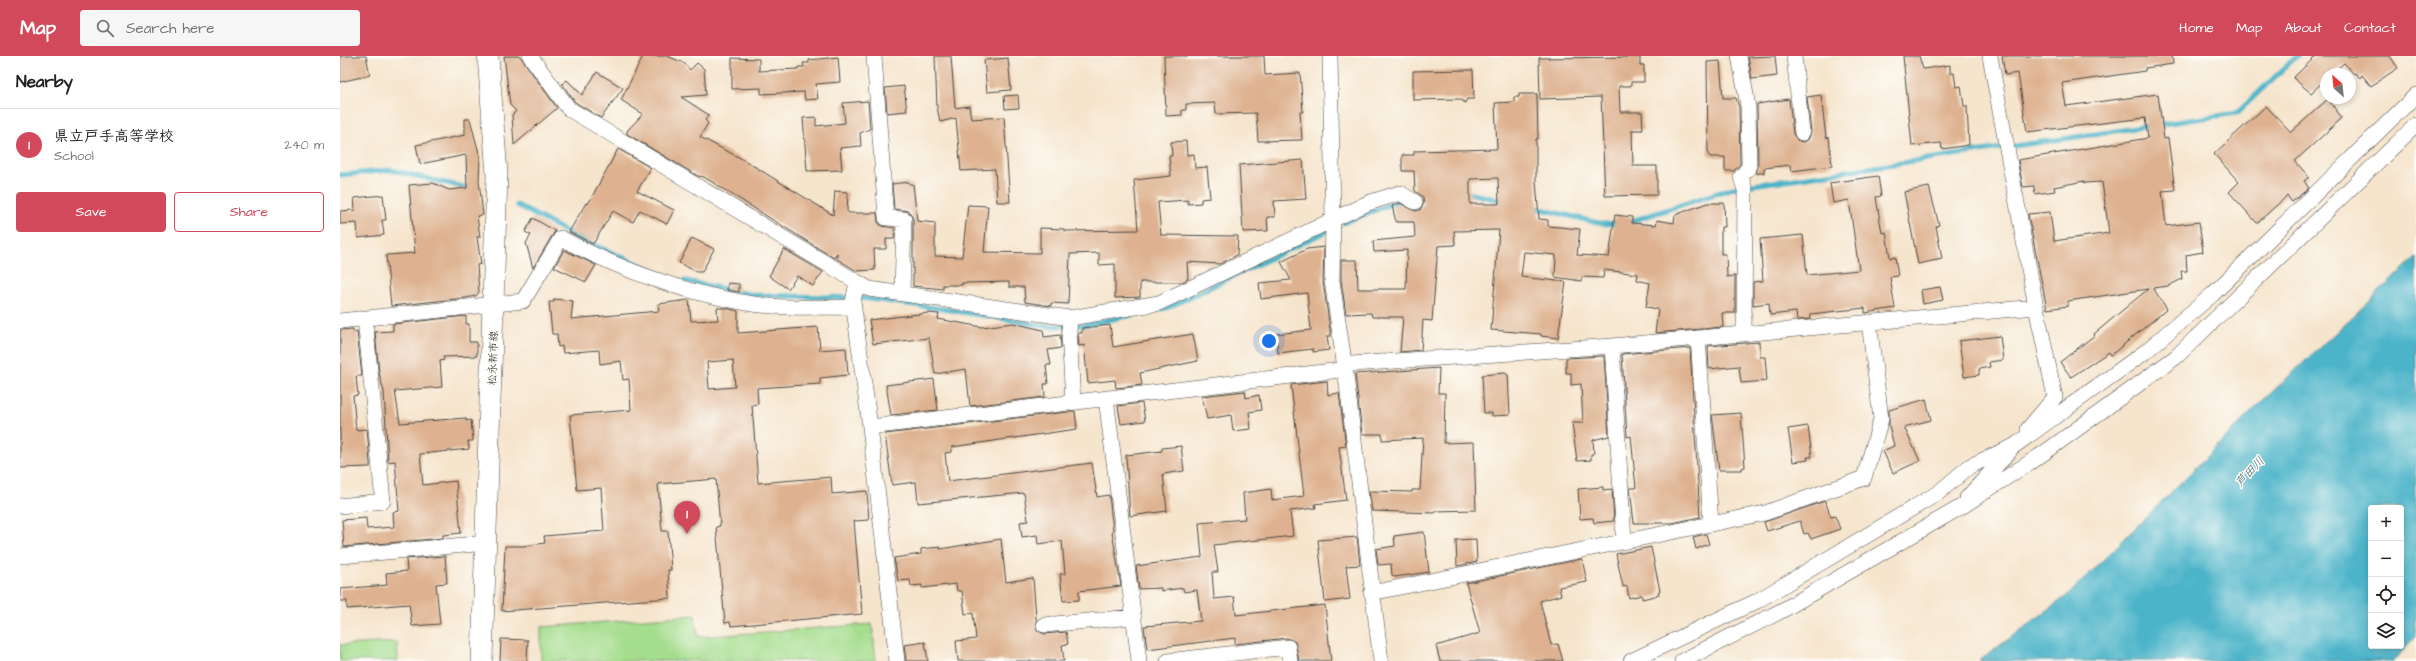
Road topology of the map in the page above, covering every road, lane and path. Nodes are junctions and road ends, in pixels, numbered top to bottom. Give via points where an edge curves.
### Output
1 (488, 56) edge
2 (530, 56) edge
3 (874, 56) edge
4 (1330, 56) edge
5 (1739, 56) edge
6 (1794, 56) edge
7 (1990, 56) edge
8 (2416, 95) edge
9 (2416, 125) edge
10 (1802, 133) dead end
11 (1415, 202) dead end
12 (1333, 220) junction
13 (902, 294) junction
14 (854, 296) junction
15 (494, 306) junction
16 (2036, 307) junction
17 (364, 319) junction
18 (340, 321) edge
19 (1869, 322) junction
20 (1069, 325) junction
21 (1744, 334) junction
22 (1698, 338) junction
23 (1612, 346) junction
24 (1345, 368) junction
25 (1106, 398) junction
26 (1073, 402) junction
27 (870, 427) junction
28 (2014, 446) junction
29 (1966, 504) junction
30 (340, 506) edge
31 (1711, 524) junction
32 (1624, 541) junction
33 (487, 543) junction
34 (340, 556) edge
35 (1371, 593) junction
36 (1133, 617) junction
37 (1044, 626) dead end
38 (482, 661) edge
39 (897, 661) edge
40 (1139, 661) edge
41 (1168, 661) edge
42 (1290, 661) edge
43 (1381, 661) edge
44 (1631, 661) edge
45 (1682, 661) edge

1 - 15 main road, 松永新市線 via 497,174
2 - 14 street via 569,109
3 - 13 street via 886,218 904,219
4 - 12 street
5 - 21 street via 1748,106 1749,167 1743,184
6 - 10 street
7 - 16 street
8 - 28 street via 2213,294 2145,352
9 - 29 street via 2176,357 2044,453
11 - 12 street via 1400,193 1368,203
12 - 20 street via 1159,303
12 - 24 street via 1332,281
13 - 14 street via 869,289
13 - 20 street
14 - 15 street via 748,303 665,284 582,250 561,238 523,301
14 - 27 street
15 - 17 street
15 - 33 main road, 松永新市線
16 - 19 street
16 - 28 street via 2055,397
17 - 18 street
17 - 30 street via 383,501
19 - 21 street
19 - 31 street via 1882,419 1864,478 1765,513
20 - 26 street
21 - 22 street
22 - 23 street
22 - 31 street
23 - 24 street via 1352,364
23 - 32 street
24 - 25 street
24 - 35 street
25 - 26 street
25 - 36 street
26 - 27 street
27 - 39 street
28 - 29 street via 1968,494
28 - 44 street via 1970,466 1938,493 1757,601
29 - 45 street via 1783,610
31 - 32 street
32 - 35 street
33 - 34 street
33 - 38 main road, 松永新市線
35 - 43 street
36 - 37 street
36 - 40 street
41 - 42 street via 1288,646

